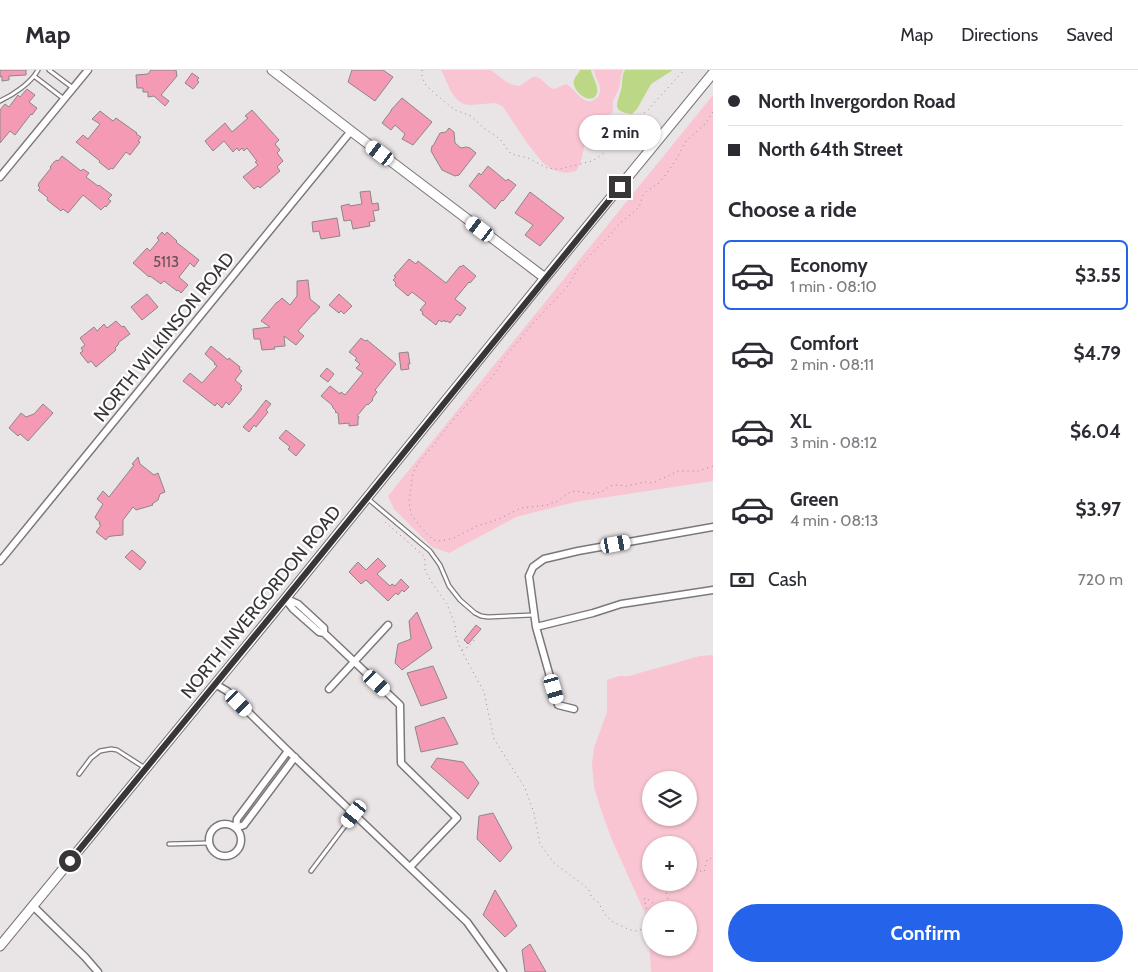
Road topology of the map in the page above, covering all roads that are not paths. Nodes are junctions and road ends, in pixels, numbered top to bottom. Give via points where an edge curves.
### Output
1 (38, 70) edge
2 (49, 70) edge
3 (88, 70) edge
4 (272, 70) edge
5 (713, 73) edge
6 (34, 76) junction
7 (73, 88) junction
8 (64, 99) junction
9 (0, 101) edge
10 (351, 132) junction
11 (0, 177) edge
12 (545, 278) junction
13 (367, 498) junction
14 (713, 527) edge
15 (0, 561) edge
16 (713, 590) edge
17 (285, 599) junction
18 (535, 615) junction
19 (388, 625) dead end
20 (536, 627) junction
21 (354, 662) junction
22 (215, 684) junction
23 (329, 689) dead end
24 (574, 709) dead end
25 (288, 751) junction
26 (295, 757) junction
27 (146, 769) junction
28 (80, 774) dead end
29 (354, 814) junction
30 (236, 828) junction
31 (209, 843) junction
32 (169, 844) dead end
33 (410, 867) junction
34 (311, 871) dead end
35 (33, 906) junction
36 (0, 946) edge
37 (98, 972) edge
38 (503, 972) edge

1 - 6 lane
2 - 7 lane
3 - 7 street
4 - 10 street
5 - 12 street, NORTH INVERGORDON ROAD
6 - 8 lane
6 - 9 lane
7 - 8 street
8 - 11 street
10 - 12 street
10 - 15 street, NORTH WILKINSON ROAD
12 - 13 street, NORTH INVERGORDON ROAD
13 - 17 street, NORTH INVERGORDON ROAD
13 - 18 lane via 430,551 454,593 475,613 488,617
14 - 18 street via 544,559 533,567 529,576
16 - 20 street via 621,604
17 - 21 street via 300,606
17 - 22 street, NORTH INVERGORDON ROAD
18 - 20 street
19 - 21 street
20 - 24 street via 558,705
21 - 23 street
21 - 33 street via 400,705 401,763 457,818
22 - 25 street via 227,691
22 - 27 street, NORTH INVERGORDON ROAD
25 - 26 street
25 - 30 street via 237,820
26 - 29 street
26 - 30 street via 244,824
27 - 28 lane via 111,749 100,751 91,758
27 - 35 street, NORTH INVERGORDON ROAD
29 - 33 street
29 - 34 lane
30 - 31 street via 220,825 211,832
30 - 31 street via 242,841 234,854 219,855
31 - 32 lane
33 - 38 street via 467,922
35 - 36 street, NORTH INVERGORDON ROAD
35 - 37 street

